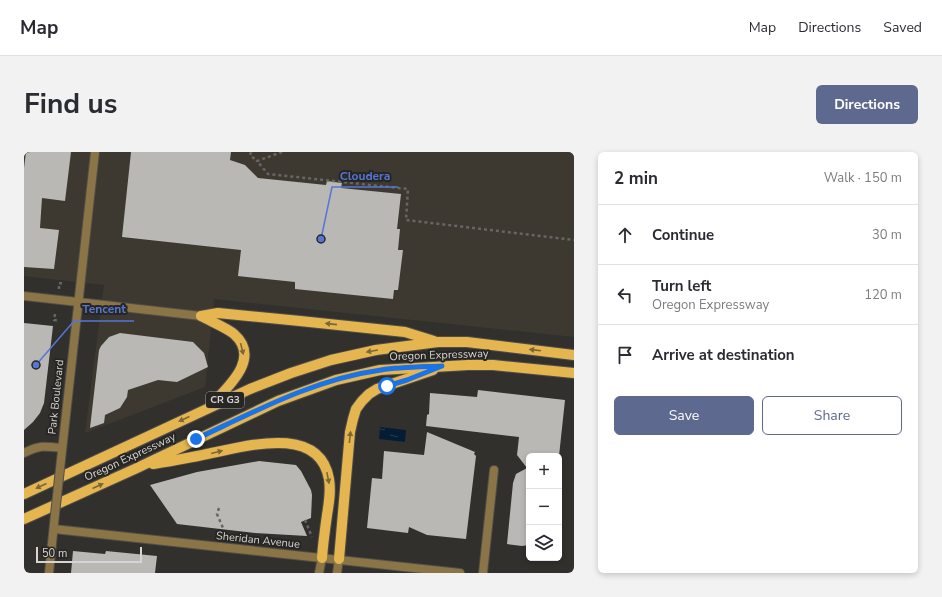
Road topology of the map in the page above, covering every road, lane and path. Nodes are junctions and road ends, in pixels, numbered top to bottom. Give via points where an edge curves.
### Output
1 (95, 152) edge
2 (251, 152) edge
3 (282, 152) edge
4 (257, 161) junction
5 (574, 240) edge
6 (64, 284) dead end
7 (59, 289) dead end
8 (24, 296) edge
9 (78, 302) junction
10 (55, 314) dead end
11 (201, 316) junction
12 (59, 321) dead end
13 (438, 342) junction
14 (574, 355) edge
15 (442, 366) junction
16 (574, 373) edge
17 (208, 408) junction
18 (62, 448) junction
19 (24, 453) edge
20 (137, 468) junction
21 (494, 470) dead end
22 (24, 494) edge
23 (219, 508) dead end
24 (24, 519) edge
25 (305, 520) dead end
26 (54, 529) junction
27 (222, 533) dead end
28 (313, 540) dead end
29 (322, 558) junction
30 (339, 559) junction
31 (418, 571) edge
32 (48, 573) edge
33 (319, 573) edge
34 (337, 573) edge
35 (460, 573) edge
36 (483, 573) edge

1 - 9 street, Park Boulevard
2 - 4 path via 250,155
3 - 4 path
4 - 5 path via 268,174 408,189 406,220
6 - 7 path via 59,283
8 - 9 street
9 - 11 street
9 - 18 street, Park Boulevard
10 - 12 path via 54,320
13 -> 11 main road via 405,332 218,313
11 -> 17 main road via 233,333 244,349 242,368
14 -> 13 main road, Oregon Expressway / CR G3 via 467,342
13 -> 17 main road, Oregon Expressway / CR G3 via 376,350 331,360 291,373
15 - 16 main road, Oregon Expressway / CR G3 via 493,365
15 - 20 main road, Oregon Expressway / CR G3 via 380,370 316,386 278,401
30 -> 15 main road via 350,432 356,409 369,394
17 -> 22 main road, Oregon Expressway / CR G3
18 - 19 street via 43,446
18 - 26 street, Park Boulevard, bridge
24 -> 20 main road, Oregon Expressway / CR G3
20 -> 29 main road via 256,445 288,443 311,450 320,458 329,479 330,491
21 - 36 street
23 - 27 path via 217,514
25 - 28 path
26 - 29 street, Sheridan Avenue
26 - 32 street, Park Boulevard
29 - 30 street, Sheridan Avenue
29 - 33 street
30 - 31 street, Sheridan Avenue
30 - 34 street
31 - 35 street, Sheridan Avenue

